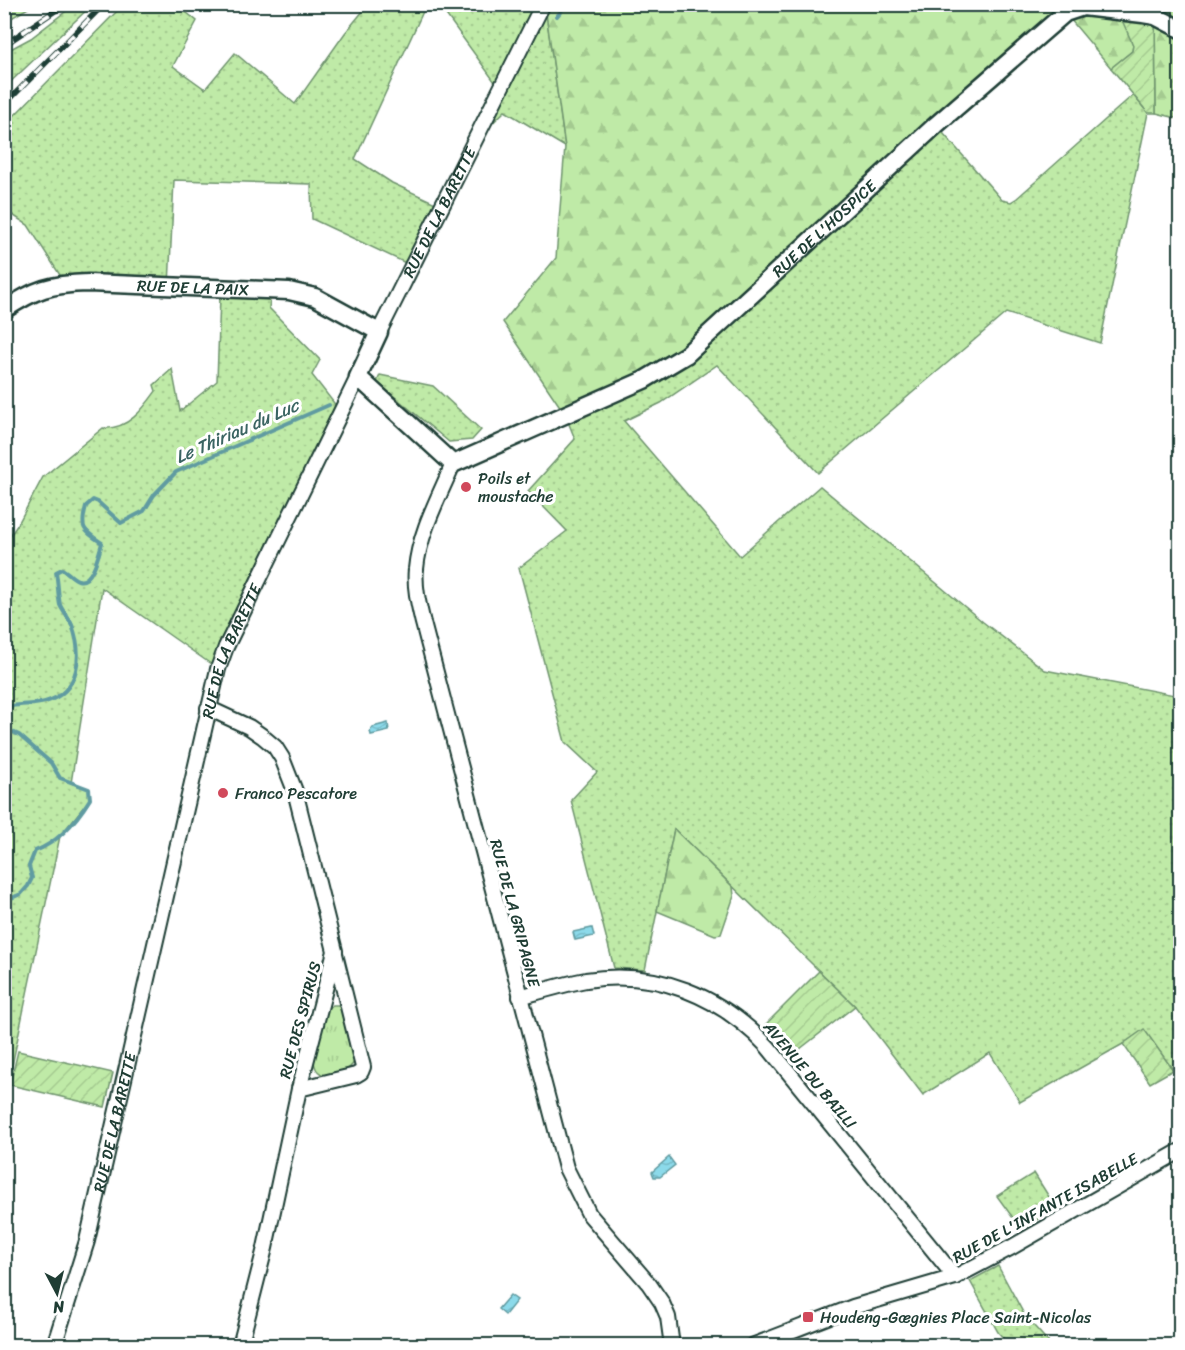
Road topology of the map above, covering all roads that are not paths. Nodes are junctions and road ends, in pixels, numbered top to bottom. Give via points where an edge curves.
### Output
1 (543, 4) edge
2 (1156, 10) edge
3 (1180, 29) edge
4 (4, 310) edge
5 (379, 332) junction
6 (358, 377) junction
7 (453, 464) junction
8 (208, 708) junction
9 (335, 951) junction
10 (520, 997) junction
11 (299, 1089) junction
12 (1180, 1151) edge
13 (955, 1277) junction
14 (54, 1346) edge
15 (240, 1346) edge
16 (672, 1346) edge
17 (753, 1346) edge

1 - 5 street, RUE DE LA BARETTE
2 - 3 main road, RUE DE L'HOSPICE
2 - 7 main road, RUE DE L'HOSPICE via 1083,8 1065,13 936,125 686,355 644,380
4 - 5 main road, RUE DE LA PAIX via 37,290 65,283 289,291 315,297
5 - 6 main road, RUE DE LA BARETTE
6 - 7 main road
6 - 8 street, RUE DE LA BARETTE via 226,647
7 - 10 street, RUE DE LA GRIPAGNE via 423,538 416,582 423,624
8 - 9 street, RUE DES SPIRUS via 262,736 282,758 295,791
8 - 14 street, RUE DE LA BARETTE via 87,1240
9 - 11 street, RUE DES SPIRUS
9 - 11 street via 363,1067 356,1075
10 - 13 street, AVENUE DU BAILLI via 607,979 668,983 709,999 768,1047
10 - 16 street, RUE DE LA GRIPAGNE via 574,1187 593,1219 662,1303
11 - 15 street, RUE DES SPIRUS
12 - 13 street, RUE DE L'INFANTE ISABELLE
13 - 17 street, RUE DE L'INFANTE ISABELLE via 853,1308

